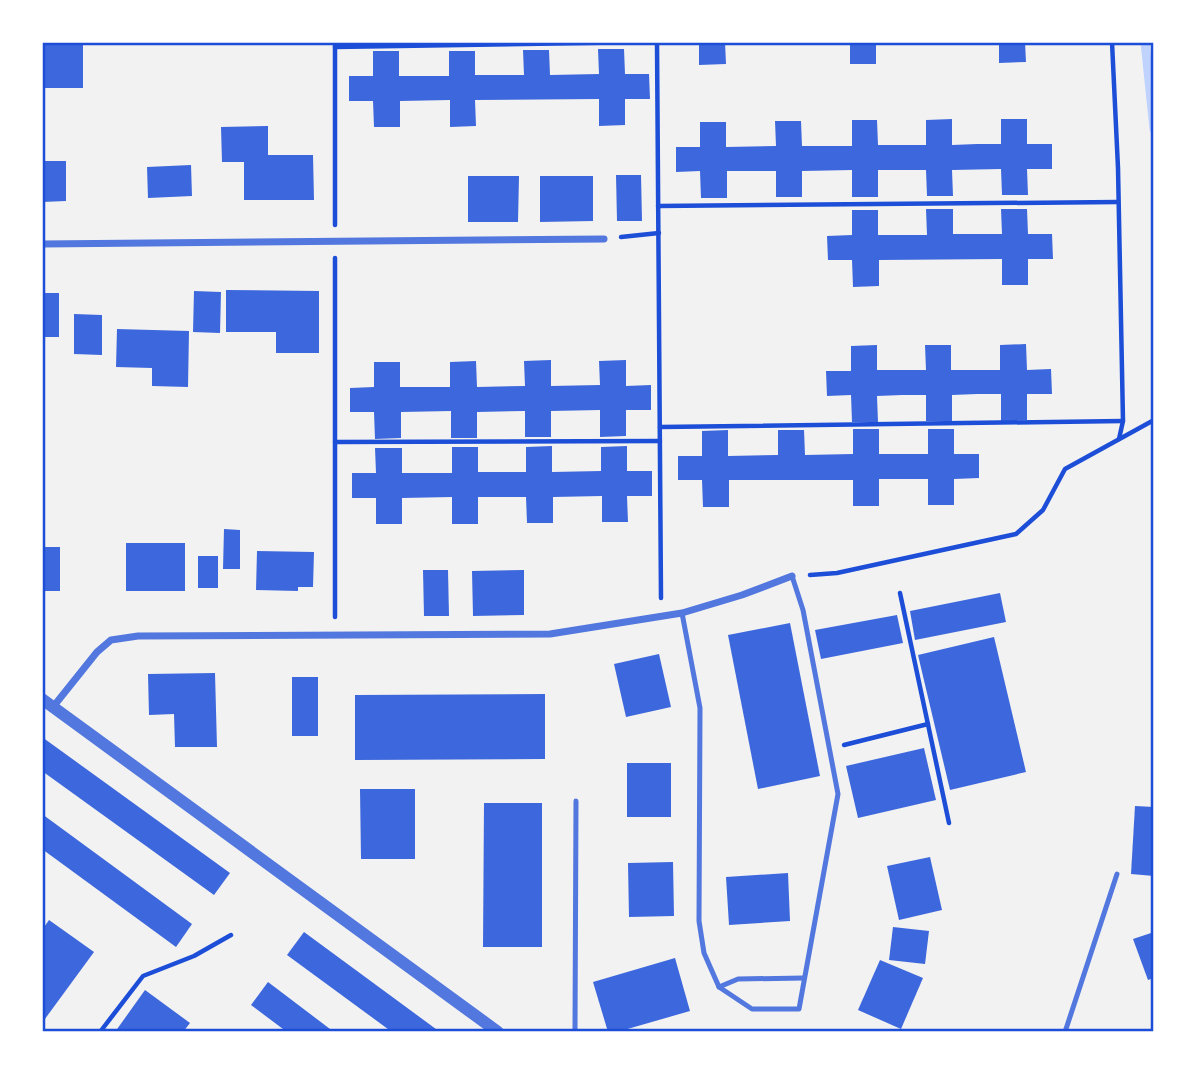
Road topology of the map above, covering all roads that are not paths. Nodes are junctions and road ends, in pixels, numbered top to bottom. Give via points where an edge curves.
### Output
1 (604, 239) road end
2 (42, 244) edge
3 (792, 576) joint
4 (682, 613) junction
5 (47, 703) edge
6 (576, 801) dead end
7 (1117, 874) dead end
8 (804, 978) junction
9 (719, 987) junction
10 (498, 1032) edge
11 (575, 1032) edge
12 (1065, 1032) edge

1 - 2 street
3 - 4 street
3 - 8 lane via 803,610 838,794
4 - 5 street via 550,634 138,636 111,640
4 - 9 lane via 700,708 699,921 704,953
5 - 10 street
6 - 11 lane
7 - 12 lane
8 - 9 lane via 738,979
8 - 9 lane via 799,1009 752,1009

